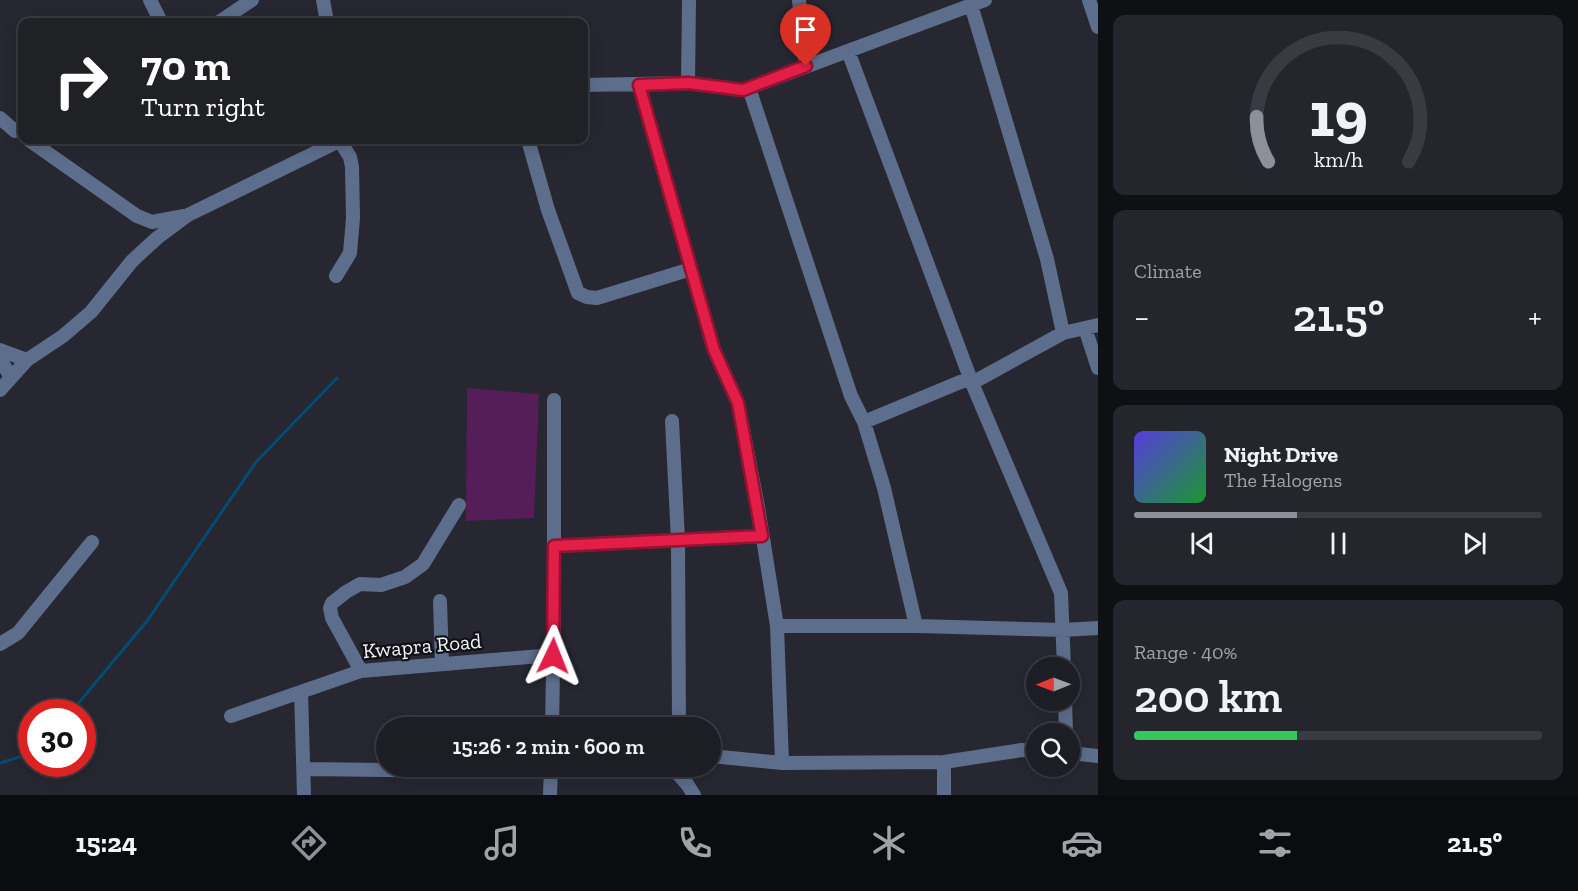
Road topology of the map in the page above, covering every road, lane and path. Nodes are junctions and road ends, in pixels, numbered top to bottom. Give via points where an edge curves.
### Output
1 (150, 0) edge
2 (252, 0) edge
3 (323, 0) edge
4 (689, 0) edge
5 (799, 0) edge
6 (985, 0) edge
7 (1089, 0) edge
8 (970, 5) junction
9 (160, 18) edge
10 (225, 18) edge
11 (326, 18) edge
12 (1098, 27) edge
13 (848, 51) junction
14 (806, 66) junction
15 (688, 83) junction
16 (588, 85) edge
17 (639, 85) junction
18 (749, 88) junction
19 (0, 118) edge
20 (18, 130) edge
21 (37, 144) edge
22 (333, 144) edge
23 (343, 144) edge
24 (529, 144) edge
25 (188, 215) junction
26 (692, 269) junction
27 (336, 276) dead end
28 (1091, 326) edge
29 (1063, 333) junction
30 (0, 350) edge
31 (0, 358) edge
32 (27, 360) junction
33 (1098, 368) edge
34 (11, 378) junction
35 (971, 380) junction
36 (0, 390) edge
37 (554, 400) dead end
38 (672, 421) dead end
39 (864, 422) junction
40 (459, 505) dead end
41 (762, 536) junction
42 (678, 540) junction
43 (92, 542) dead end
44 (554, 546) junction
45 (440, 601) dead end
46 (777, 626) junction
47 (916, 626) junction
48 (1098, 628) edge
49 (1063, 630) junction
50 (0, 644) edge
51 (553, 656) junction
52 (1064, 657) edge
53 (442, 664) junction
54 (361, 671) junction
55 (301, 692) junction
56 (231, 716) dead end
57 (552, 717) edge
58 (679, 717) edge
59 (1026, 750) edge
60 (1080, 754) edge
61 (1098, 756) edge
62 (721, 757) edge
63 (944, 762) junction
64 (1098, 762) edge
65 (782, 763) junction
66 (305, 769) junction
67 (376, 770) edge
68 (553, 777) edge
69 (681, 777) edge
70 (304, 795) edge
71 (550, 795) edge
72 (694, 795) edge
73 (945, 795) edge

1 - 9 street
2 - 10 street
3 - 11 street
4 - 15 street
5 - 14 street
6 - 8 street
7 - 12 street
8 - 13 street
8 - 29 street via 1047,259
13 - 14 street
13 - 35 street
14 - 18 street
15 - 17 street
15 - 18 street
16 - 17 street
17 - 26 street
18 - 39 street via 851,396
19 - 20 street
21 - 25 street via 137,216 152,222
22 - 25 street
23 - 27 street via 352,166 353,218 348,260
24 - 26 street via 578,293 597,298
25 - 32 street via 132,261 90,312
26 - 41 street via 714,350 738,403
28 - 29 street
28 - 33 street
29 - 35 street
30 - 32 street
31 - 34 street
32 - 34 street
34 - 36 street
35 - 39 street
35 - 49 street via 1061,593
37 - 44 street
38 - 42 street
39 - 47 street
40 - 54 street via 423,564 405,577 381,585 360,584 332,603 332,618
41 - 42 street
41 - 46 street
42 - 44 street
42 - 58 street
43 - 50 street via 18,633
44 - 51 street
45 - 53 street
46 - 47 street
46 - 65 street
47 - 49 street
48 - 49 street
49 - 52 street
51 - 53 street, Kwapra Road
51 - 57 street
53 - 54 street, Kwapra Road
54 - 55 street, Kwapra Road
55 - 56 street, Kwapra Road
55 - 66 street
59 - 63 street
60 - 61 street
61 - 64 street
62 - 65 street
63 - 65 street
63 - 73 street
66 - 67 street
66 - 70 street
68 - 71 street
69 - 72 street

